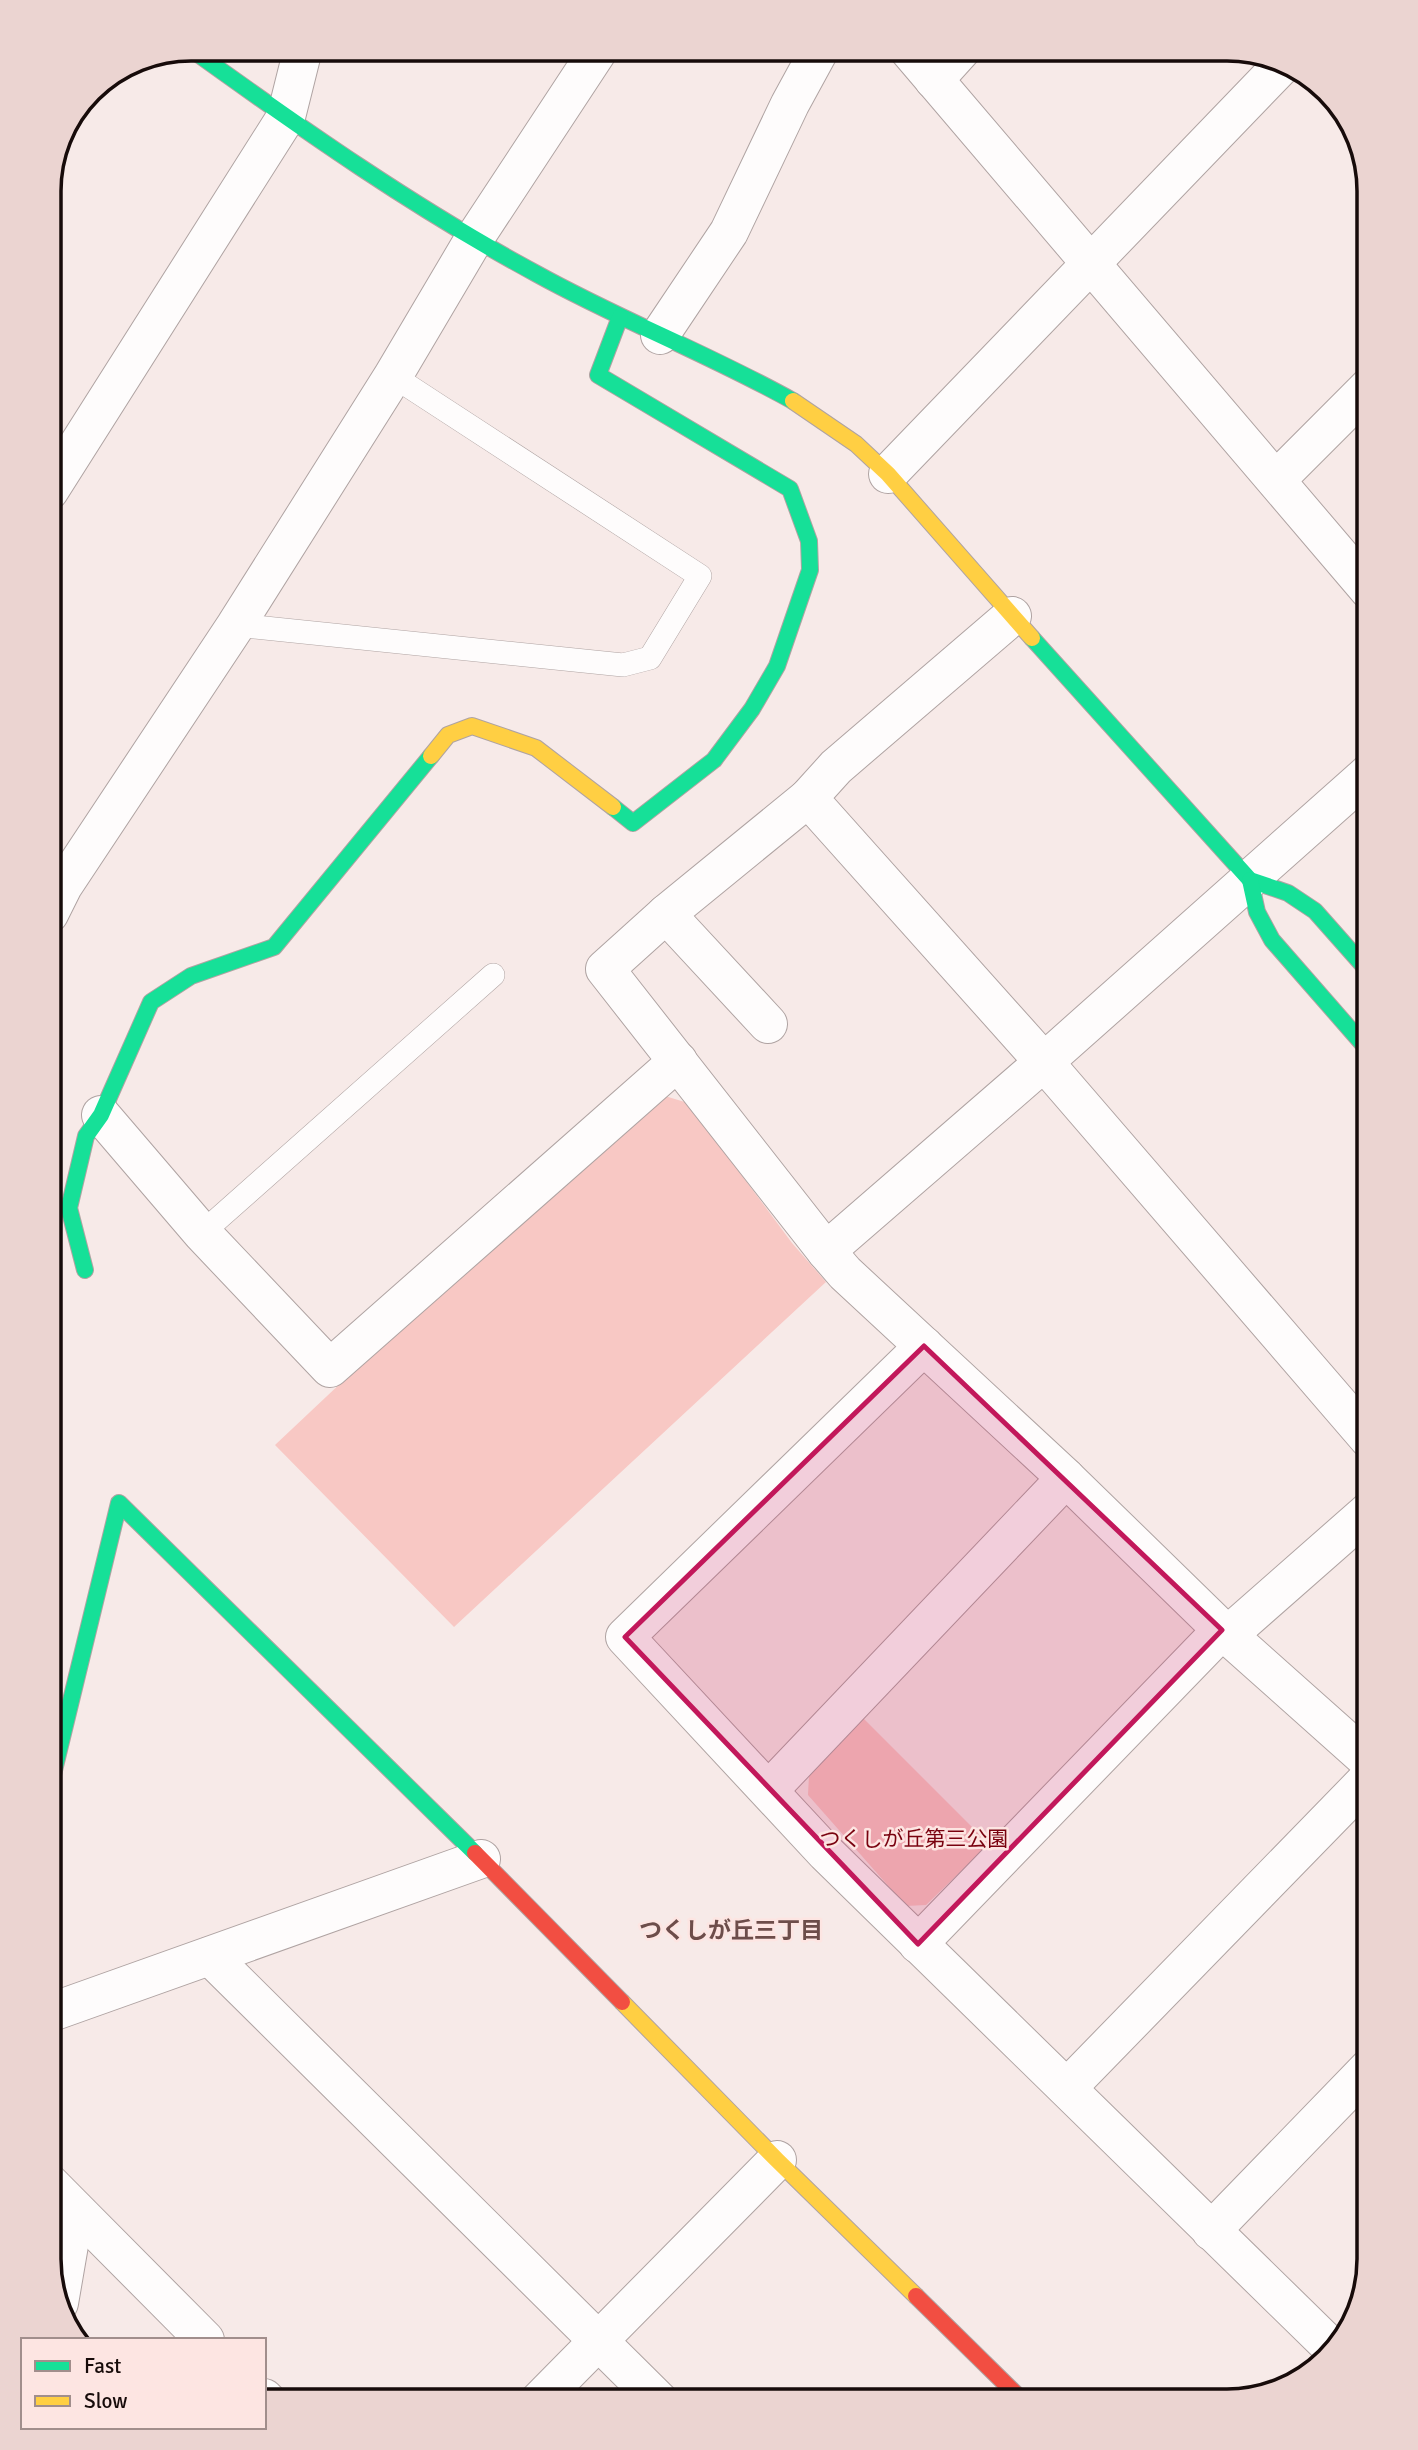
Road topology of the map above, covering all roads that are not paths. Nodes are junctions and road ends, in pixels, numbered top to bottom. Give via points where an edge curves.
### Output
1 (208, 61) edge
2 (300, 61) edge
3 (591, 61) edge
4 (813, 62) edge
5 (919, 62) edge
6 (950, 62) edge
7 (1276, 71) edge
8 (934, 79) junction
9 (286, 117) junction
10 (474, 239) junction
11 (1091, 262) junction
12 (620, 317) junction
13 (660, 335) junction
14 (393, 376) junction
15 (1357, 399) edge
16 (62, 471) edge
17 (888, 474) junction
18 (1276, 480) junction
19 (1357, 576) edge
20 (1012, 616) junction
21 (236, 625) junction
22 (1357, 784) edge
23 (808, 797) junction
24 (1250, 880) junction
25 (62, 881) edge
26 (666, 914) junction
27 (1357, 958) edge
28 (493, 975) dead end
29 (768, 1024) dead end
30 (1357, 1037) edge
31 (678, 1061) junction
32 (1044, 1062) junction
33 (101, 1115) junction
34 (202, 1233) junction
35 (826, 1251) junction
36 (85, 1270) dead end
37 (924, 1346) junction
38 (1357, 1425) edge
39 (1066, 1478) junction
40 (1357, 1521) edge
41 (1225, 1632) junction
42 (61, 1741) edge
43 (1357, 1750) edge
44 (769, 1790) junction
45 (1357, 1790) edge
46 (481, 1859) junction
47 (918, 1944) junction
48 (210, 1956) junction
49 (61, 2009) edge
50 (1357, 2080) edge
51 (1067, 2088) junction
52 (777, 2160) junction
53 (61, 2195) edge
54 (75, 2210) junction
55 (1211, 2231) junction
56 (63, 2280) edge
57 (203, 2338) edge
58 (598, 2341) junction
59 (1327, 2343) edge
60 (551, 2388) edge
61 (646, 2388) edge
62 (1011, 2389) edge

1 - 9 street
2 - 9 street
3 - 10 street
4 - 13 street via 729,232
5 - 8 street
6 - 8 street
7 - 11 street
8 - 11 street
9 - 10 street
9 - 16 street
10 - 12 street
10 - 14 street
11 - 17 street
11 - 18 street
12 - 13 street
12 - 33 street via 598,375 790,489 809,541 810,570 777,666 752,709 714,760 633,823 536,748 472,726 448,735 274,947 191,976 151,1002
13 - 17 street via 793,401 856,444
14 - 21 street
14 - 21 lane via 700,576 650,658 624,666
15 - 18 street
17 - 20 street
18 - 19 street
20 - 23 street via 836,767
20 - 24 street
21 - 25 street
22 - 24 street
23 - 26 street
23 - 32 street
24 - 27 street via 1288,892 1315,911
24 - 30 street via 1257,912 1272,940
24 - 32 street
26 - 29 street
26 - 31 street via 605,969
28 - 34 lane
31 - 34 street via 330,1367
31 - 35 street
32 - 35 street
32 - 38 street
33 - 34 street
33 - 36 street via 86,1136 69,1208
35 - 37 street
37 - 39 street
37 - 44 street via 625,1637
39 - 41 street
39 - 44 street
40 - 41 street
41 - 43 street
41 - 47 street
42 - 46 street via 120,1503
44 - 47 street
45 - 51 street
46 - 48 street
46 - 52 street
47 - 51 street
48 - 49 street
48 - 58 street
50 - 55 street
51 - 55 street
52 - 58 street
52 - 62 street
53 - 54 street
54 - 56 street
54 - 57 street
55 - 59 street
58 - 60 street
58 - 61 street

